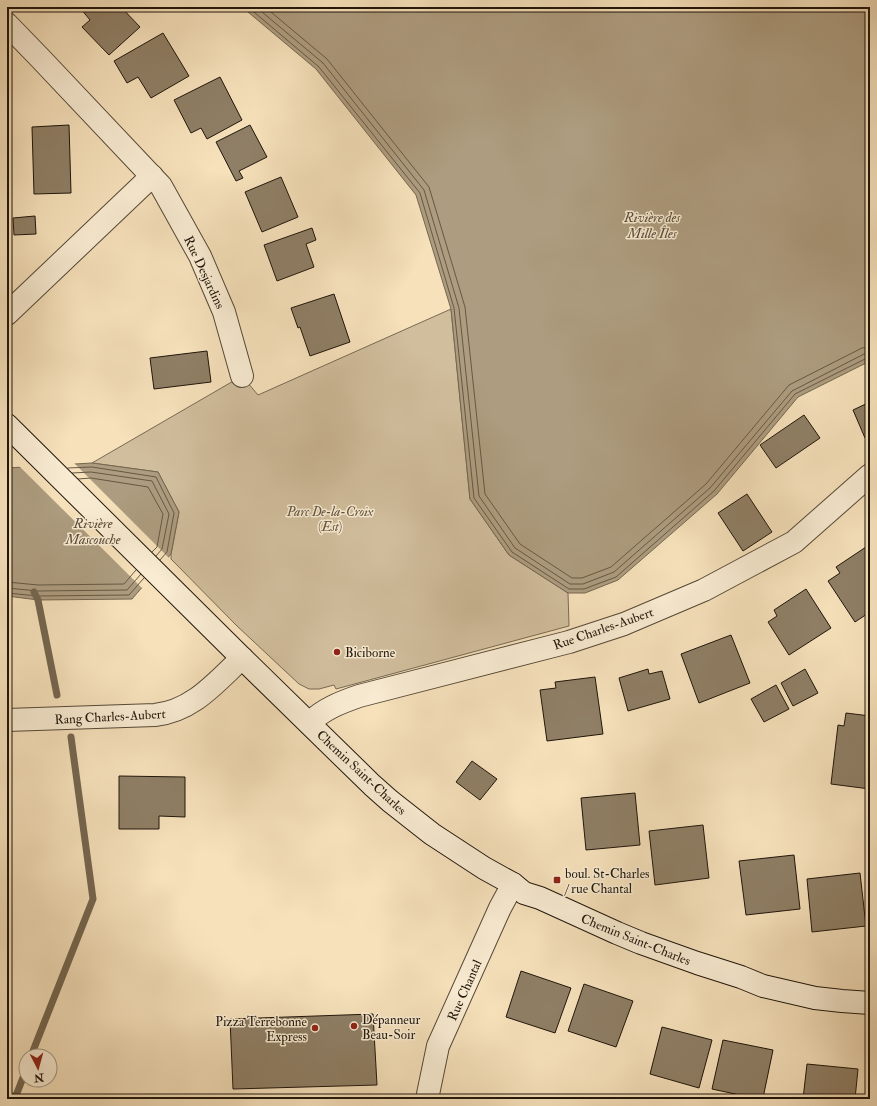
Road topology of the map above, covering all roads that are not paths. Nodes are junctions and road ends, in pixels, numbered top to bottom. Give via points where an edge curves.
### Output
1 (7, 24) edge
2 (152, 176) junction
3 (7, 314) edge
4 (242, 376) dead end
5 (9, 426) edge
6 (870, 474) edge
7 (242, 658) junction
8 (7, 720) edge
9 (309, 723) junction
10 (513, 884) junction
11 (870, 1003) edge
12 (427, 1099) edge

1 - 2 street, Rue Desjardins
2 - 3 street
2 - 4 street, Rue Desjardins via 161,186 200,256 224,312
5 - 7 street, Chemin Saint-Charles
6 - 9 street, Rue Charles-Aubert via 794,542 704,590 624,624 569,642 338,703
7 - 8 street, Rang Charles-Aubert via 198,698 172,712 155,715
7 - 9 street, Chemin Saint-Charles
9 - 10 street, Chemin Saint-Charles via 394,805 452,848
10 - 11 street, Chemin Saint-Charles via 524,893 617,933 763,986 815,998
10 - 12 street, Rue Chantal via 438,1046

